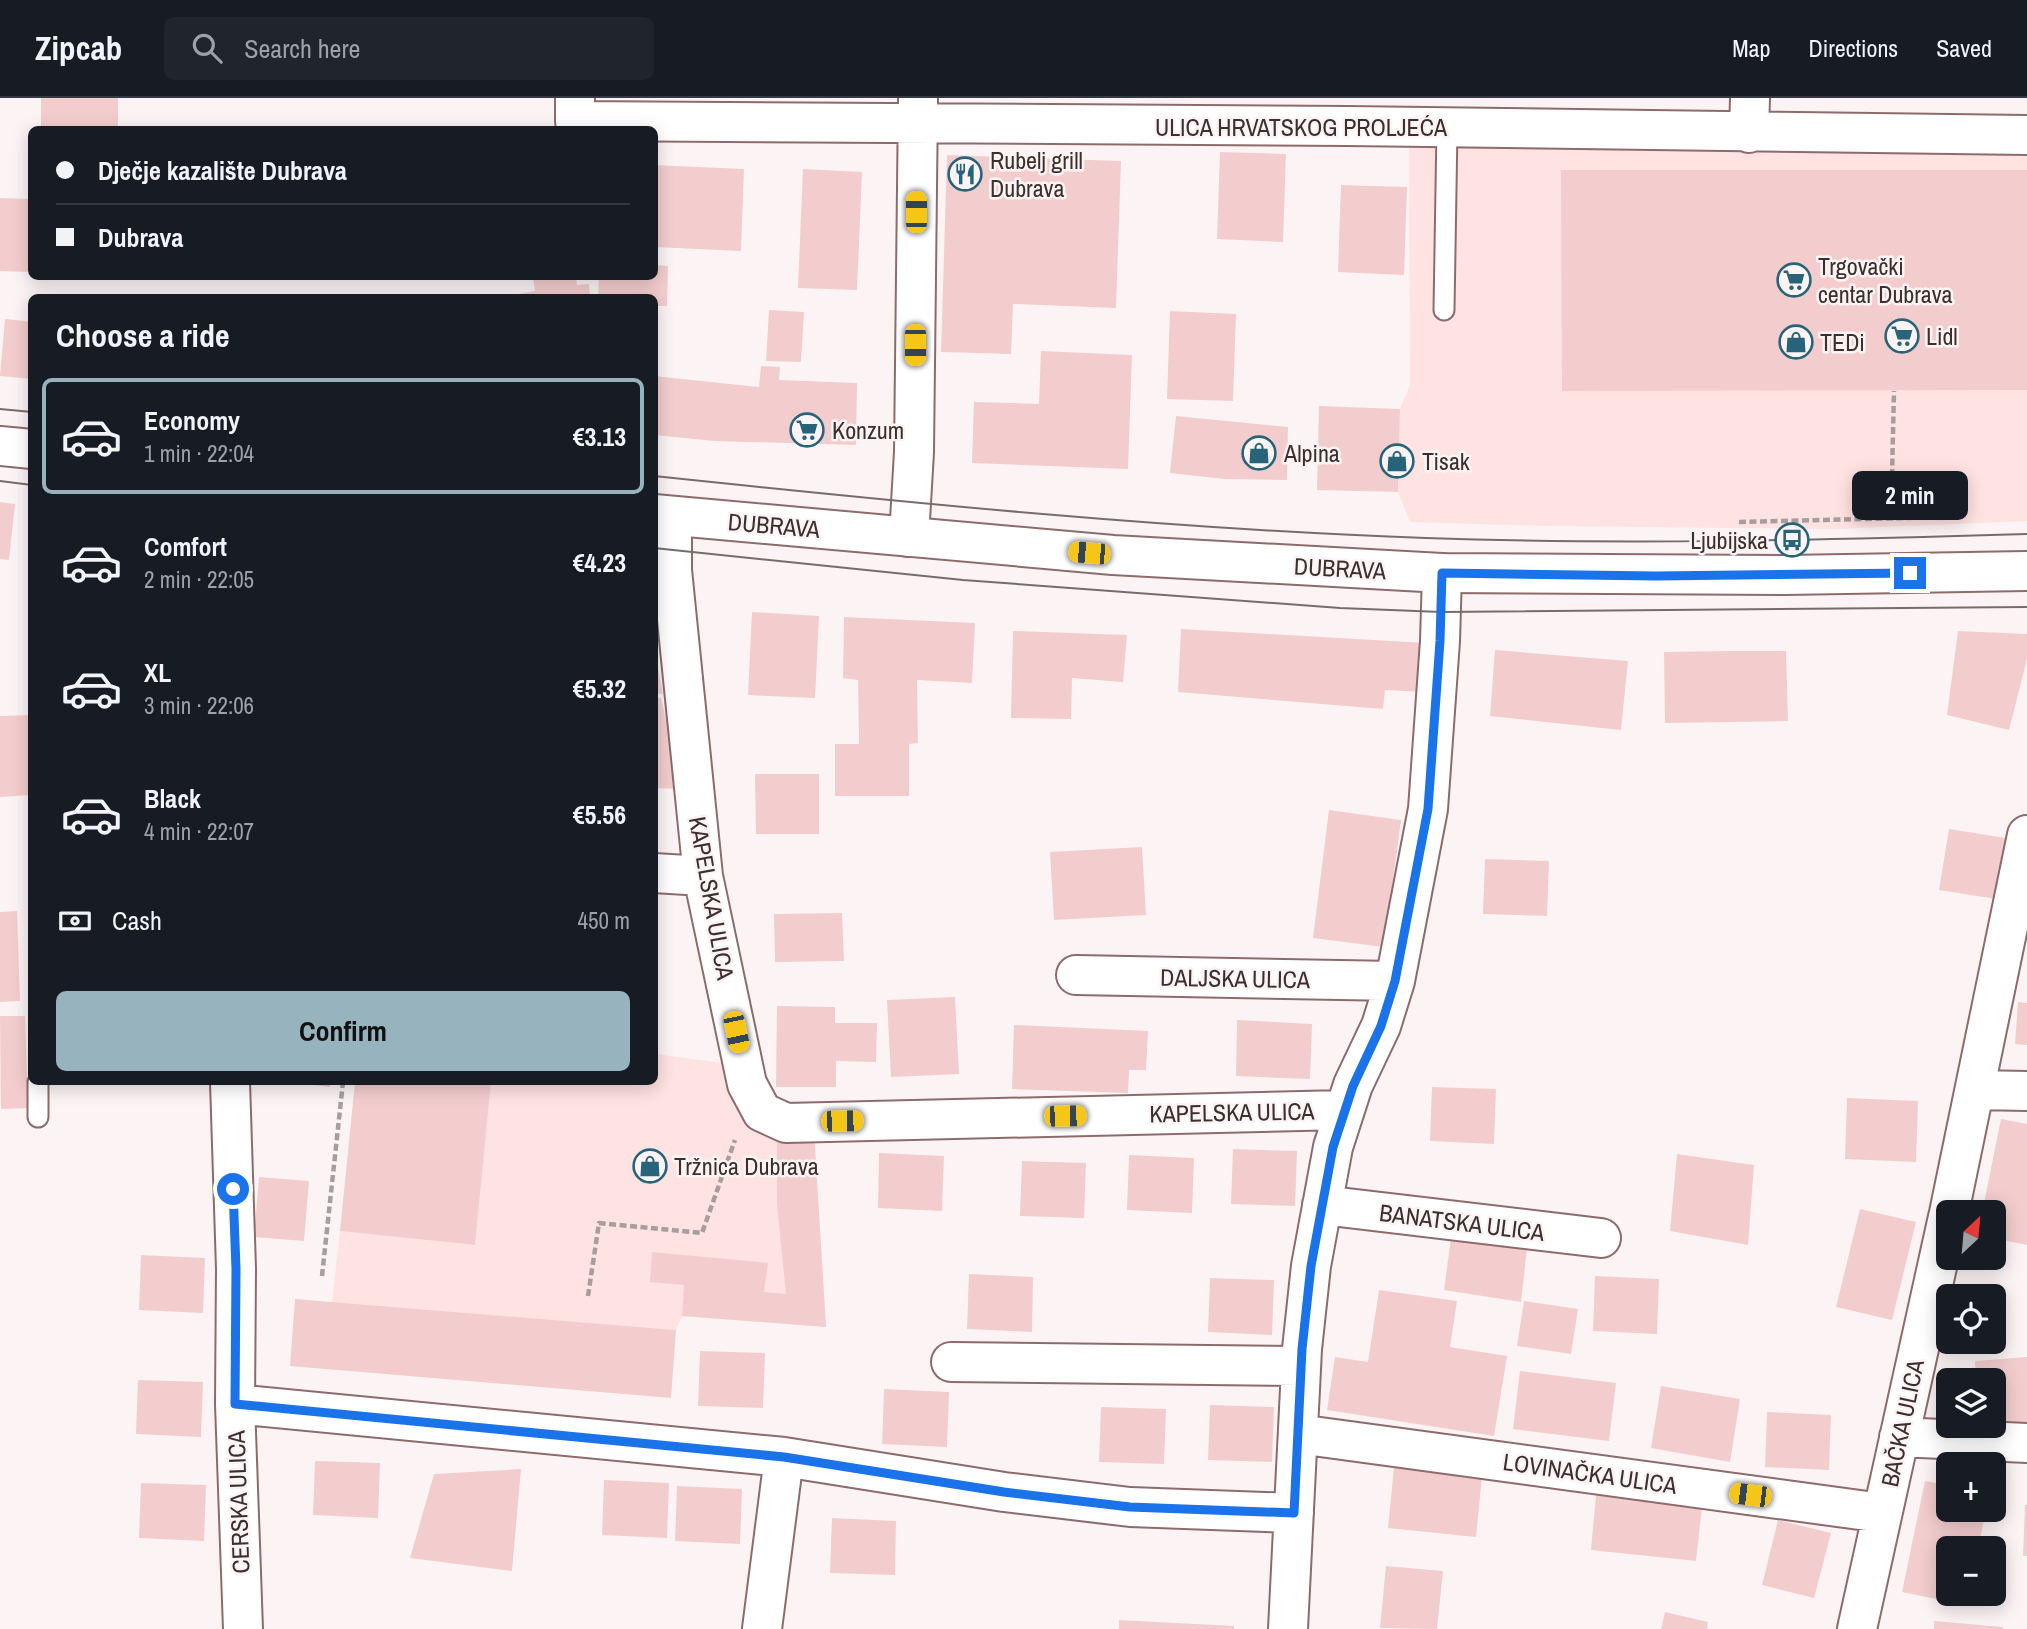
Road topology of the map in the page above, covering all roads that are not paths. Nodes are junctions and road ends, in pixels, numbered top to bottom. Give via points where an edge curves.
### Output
1 (575, 109) edge
2 (918, 111) edge
3 (1347, 112) edge
4 (1750, 116) edge
5 (1447, 128) junction
6 (2027, 135) edge
7 (1444, 310) dead end
8 (663, 515) edge
9 (909, 537) junction
10 (2027, 570) edge
11 (1442, 573) junction
12 (2027, 835) edge
13 (658, 873) edge
14 (703, 876) junction
15 (2018, 919) edge
16 (1076, 975) dead end
17 (1395, 981) junction
18 (38, 1085) edge
19 (230, 1085) edge
20 (1976, 1090) junction
21 (2027, 1091) edge
22 (1344, 1110) junction
23 (38, 1117) dead end
24 (1951, 1200) edge
25 (1322, 1205) junction
26 (1601, 1238) dead end
27 (1936, 1269) edge
28 (951, 1362) dead end
29 (1301, 1366) junction
30 (235, 1404) junction
31 (1298, 1434) junction
32 (1899, 1437) junction
33 (2027, 1443) edge
34 (784, 1457) junction
35 (1294, 1513) junction
36 (1882, 1513) junction
37 (243, 1629) edge
38 (762, 1629) edge
39 (1287, 1629) edge
40 (1857, 1629) edge

1 - 2 street, ULICA HRVATSKOG PROLJEĆA
2 - 3 street, ULICA HRVATSKOG PROLJEĆA
2 - 9 street via 915,452
3 - 5 street, ULICA HRVATSKOG PROLJEĆA
4 - 5 street, ULICA HRVATSKOG PROLJEĆA
4 - 6 street, ULICA HRVATSKOG PROLJEĆA
5 - 7 lane
8 - 9 street, DUBRAVA
8 - 14 street, KAPELSKA ULICA
9 - 11 street, DUBRAVA via 1113,555
10 - 11 street, DUBRAVA via 1785,575
11 - 17 street via 1428,809
12 - 15 street, BAČKA ULICA
13 - 14 street
14 - 22 street, KAPELSKA ULICA via 747,1084 762,1112 786,1123
15 - 20 street, BAČKA ULICA
16 - 17 street, DALJSKA ULICA
17 - 22 street via 1381,1026
18 - 23 lane
19 - 30 street, CERSKA ULICA
20 - 21 street
20 - 24 street, BAČKA ULICA
22 - 25 street
25 - 26 street, BANATSKA ULICA
25 - 29 street
27 - 32 street, BAČKA ULICA
28 - 29 street
29 - 31 street
30 - 34 street
30 - 37 street, CERSKA ULICA
31 - 35 street
31 - 36 street, LOVINAČKA ULICA
32 - 33 street
32 - 36 street, BAČKA ULICA
34 - 35 street via 1130,1507
34 - 38 street
35 - 39 street
36 - 40 street, BAČKA ULICA

